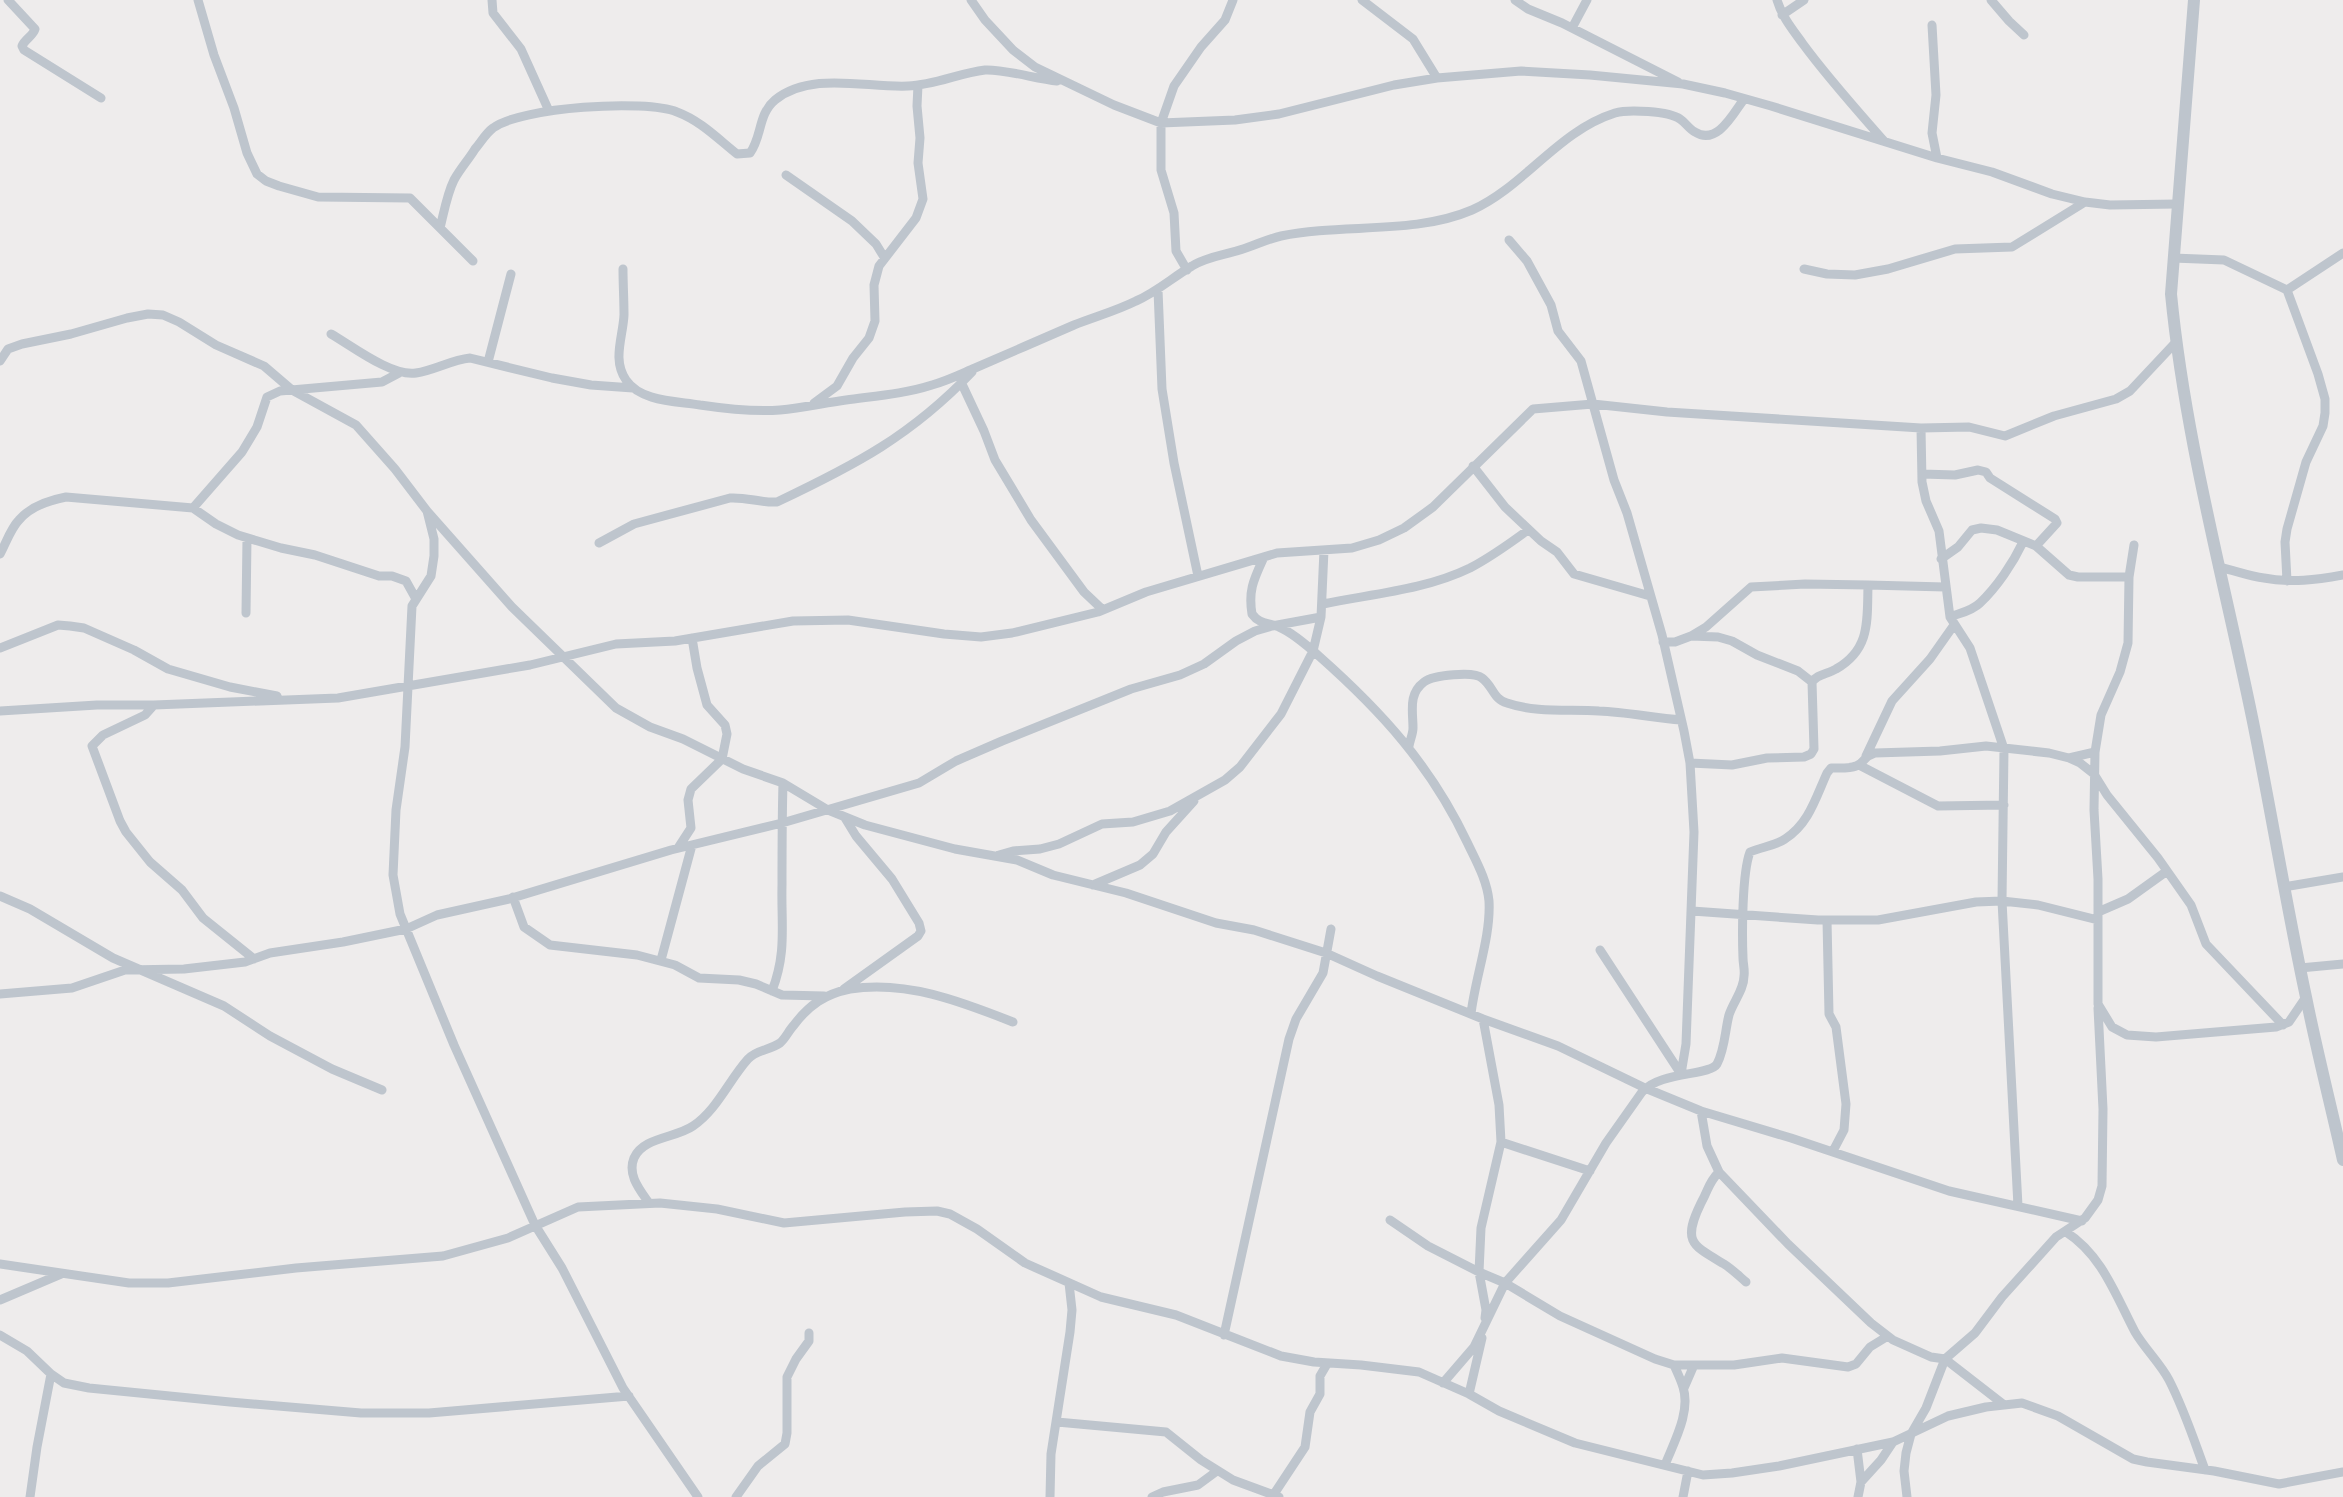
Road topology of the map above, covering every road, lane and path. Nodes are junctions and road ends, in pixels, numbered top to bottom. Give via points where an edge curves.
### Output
1 (8, 0) edge
2 (198, 0) edge
3 (492, 0) edge
4 (971, 0) edge
5 (1233, 0) edge
6 (1362, 0) edge
7 (1515, 0) edge
8 (1587, 0) edge
9 (1776, 0) edge
10 (1804, 0) edge
11 (1991, 0) edge
12 (2194, 0) edge
13 (1782, 15) junction
14 (1932, 25) dead end
15 (1572, 28) junction
16 (2024, 35) dead end
17 (1437, 78) junction
18 (1063, 82) junction
19 (1683, 84) junction
20 (918, 85) junction
21 (101, 98) dead end
22 (1744, 99) junction
23 (549, 111) junction
24 (1161, 123) junction
25 (1885, 143) junction
26 (1937, 158) junction
27 (786, 176) dead end
28 (2085, 202) junction
29 (2177, 204) junction
30 (440, 228) junction
31 (1509, 240) dead end
32 (2343, 253) edge
33 (884, 257) junction
34 (2174, 258) junction
35 (473, 261) dead end
36 (623, 269) dead end
37 (1803, 269) dead end
38 (1187, 270) junction
39 (510, 274) dead end
40 (1158, 290) junction
41 (2287, 290) junction
42 (331, 334) dead end
43 (2176, 342) junction
44 (0, 361) edge
45 (488, 362) junction
46 (976, 368) junction
47 (399, 373) junction
48 (962, 382) junction
49 (633, 388) junction
50 (292, 390) junction
51 (1593, 404) junction
52 (809, 406) junction
53 (1921, 428) junction
54 (1473, 466) junction
55 (1922, 474) junction
56 (193, 508) junction
57 (427, 511) junction
58 (1528, 530) junction
59 (247, 538) junction
60 (2023, 542) junction
61 (599, 543) dead end
62 (2134, 545) dead end
63 (2036, 546) junction
64 (1324, 550) junction
65 (0, 554) edge
66 (1264, 557) junction
67 (1941, 559) junction
68 (2218, 567) junction
69 (2343, 575) edge
70 (1198, 576) junction
71 (2129, 577) junction
72 (2287, 581) junction
73 (1868, 585) junction
74 (1945, 587) junction
75 (1650, 596) junction
76 (416, 599) junction
77 (1323, 604) junction
78 (1103, 609) junction
79 (246, 613) dead end
80 (1321, 617) junction
81 (1952, 620) junction
82 (1272, 626) junction
83 (1691, 636) junction
84 (692, 638) junction
85 (1663, 642) junction
86 (0, 648) edge
87 (1313, 651) junction
88 (565, 656) junction
89 (1812, 682) junction
90 (409, 685) junction
91 (294, 700) junction
92 (154, 705) junction
93 (0, 711) edge
94 (1681, 720) junction
95 (1409, 746) junction
96 (2004, 748) junction
97 (2095, 752) junction
98 (1866, 756) junction
99 (2068, 758) junction
100 (722, 759) junction
101 (1690, 763) junction
102 (1859, 765) junction
103 (2094, 774) junction
104 (783, 783) junction
105 (1199, 795) junction
106 (2004, 806) junction
107 (828, 810) junction
108 (845, 818) junction
109 (782, 823) junction
110 (692, 845) junction
111 (678, 848) junction
112 (999, 855) junction
113 (2167, 871) junction
114 (2343, 877) edge
115 (1093, 885) junction
116 (2284, 887) junction
117 (0, 896) edge
118 (513, 897) junction
119 (2001, 902) junction
120 (1692, 911) junction
121 (1744, 916) junction
122 (2098, 916) junction
123 (1827, 920) junction
124 (406, 929) junction
125 (1331, 929) dead end
126 (1600, 950) dead end
127 (1326, 953) junction
128 (254, 959) junction
129 (660, 960) junction
130 (2343, 964) edge
131 (2300, 968) junction
132 (135, 969) junction
133 (772, 990) junction
134 (839, 993) junction
135 (0, 994) edge
136 (827, 996) junction
137 (2306, 997) junction
138 (2098, 1004) junction
139 (1471, 1014) junction
140 (1483, 1019) junction
141 (1013, 1022) dead end
142 (2283, 1025) junction
143 (1682, 1074) junction
144 (1645, 1088) junction
145 (382, 1090) dead end
146 (1701, 1111) junction
147 (1501, 1142) junction
148 (1833, 1152) junction
149 (2343, 1158) edge
150 (1590, 1171) junction
151 (1719, 1172) junction
152 (649, 1203) junction
153 (2018, 1206) junction
154 (1390, 1220) dead end
155 (2082, 1221) junction
156 (535, 1225) junction
157 (2066, 1232) junction
158 (0, 1264) edge
159 (1479, 1272) junction
160 (61, 1274) junction
161 (1746, 1282) dead end
162 (1069, 1283) junction
163 (1505, 1283) junction
164 (0, 1300) edge
165 (1484, 1327) junction
166 (809, 1334) dead end
167 (0, 1335) edge
168 (1224, 1335) junction
169 (1888, 1336) junction
170 (1945, 1359) junction
171 (1327, 1364) junction
172 (1674, 1365) junction
173 (1694, 1365) junction
174 (51, 1374) junction
175 (1443, 1383) junction
176 (1684, 1388) junction
177 (1469, 1394) junction
178 (629, 1396) junction
179 (2003, 1404) junction
180 (1056, 1422) junction
181 (1911, 1434) junction
182 (1893, 1442) junction
183 (1857, 1449) junction
184 (1665, 1465) junction
185 (2205, 1470) junction
186 (1217, 1471) junction
187 (1688, 1471) junction
188 (2343, 1472) edge
189 (1861, 1482) junction
190 (1276, 1496) edge
191 (30, 1497) edge
192 (698, 1497) edge
193 (736, 1497) edge
194 (1050, 1497) edge
195 (1152, 1497) edge
196 (1683, 1497) edge
197 (1858, 1497) edge
198 (1907, 1497) edge

1 - 21 street via 35,29 24,42 24,51
2 - 30 street via 257,174 279,186 318,197 410,198
3 - 23 street via 493,13 521,49
4 - 18 street via 1013,50
5 - 24 street via 1225,20 1201,46 1174,86
6 - 17 street via 1413,39
7 - 15 street
8 - 15 street
9 - 13 street
10 - 13 street
11 - 16 street
12 - 29 street
13 - 25 street via 1839,91
14 - 26 street via 1936,95 1932,132
15 - 19 street
17 - 19 street via 1521,71
17 - 24 street via 1279,114
18 - 20 street via 986,70
18 - 24 street
19 - 22 street
20 - 23 street via 798,87 773,101 759,127 755,146 750,153 743,154 737,154 711,131 676,112 631,106
20 - 33 street via 918,163 923,198 916,218
22 - 25 street
22 - 38 street via 1722,128 1705,136 1674,116 1617,112 1574,133 1492,200 1446,219 1283,236 1216,255
23 - 30 street via 493,128 455,178
24 - 38 street via 1161,170 1174,213 1176,250
25 - 26 street
26 - 28 street
27 - 33 street via 852,221
28 - 29 street
28 - 37 street via 2012,247 1955,249 1855,275
29 - 34 street
30 - 35 street
31 - 51 street via 1527,261 1551,305 1558,331 1581,361
32 - 41 street
33 - 52 street via 875,274 874,321 869,338 837,386
34 - 41 street via 2224,260
34 - 43 street via 2171,294
36 - 49 street via 624,318 619,348 625,379
38 - 40 street
39 - 45 street
40 - 46 street
40 - 70 street via 1163,399
41 - 72 street via 2318,374 2325,413 2324,426 2306,462 2287,529
42 - 47 street
43 - 53 street via 2130,391 2116,399 2054,416 2014,434 2005,436 1969,427
43 - 68 street
44 - 50 street via 8,349 22,344 127,318 162,315 264,366
45 - 47 street via 459,359 419,373
45 - 49 street via 591,385
46 - 48 street
46 - 52 street via 933,385
47 - 50 street via 382,382
48 - 61 street via 898,437 853,466 777,502 730,498 634,524
48 - 78 street via 994,460 1025,510 1083,592
49 - 52 street via 642,394 725,408 779,410
50 - 56 street via 267,397 257,427 242,452
50 - 57 street via 356,425
51 - 53 street
51 - 54 street via 1533,409
51 - 75 street
53 - 55 street
54 - 58 street
54 - 64 street via 1453,490 1404,528 1352,548
55 - 63 street via 1986,472 2055,519 2057,523
55 - 67 street via 1926,501 1939,531
56 - 59 street
56 - 65 street via 53,499 19,519
57 - 76 street via 434,556 426,588
57 - 88 street via 512,607
58 - 75 street via 1557,552 1574,574
58 - 77 street via 1501,550 1451,575
59 - 76 street via 379,576 398,577 406,580
59 - 79 street
60 - 63 street
60 - 67 street via 1997,530 1981,528 1972,530 1958,548
60 - 81 street via 2015,559 1979,604
62 - 71 street
63 - 71 street via 2069,575
64 - 66 street
64 - 77 street
66 - 70 street
66 - 82 street via 1249,597 1252,614
67 - 74 street
68 - 72 street
68 - 116 street via 2252,715
69 - 72 street
70 - 78 street
71 - 97 street via 2128,643 2101,715
73 - 74 street
73 - 83 street via 1751,587
73 - 89 street via 1866,634 1860,648 1836,669
74 - 81 street
75 - 85 street
76 - 90 street via 412,606
77 - 80 street
78 - 84 street via 1012,633 981,637 839,620 782,622
80 - 82 street
80 - 87 street
81 - 96 street via 1970,648
81 - 98 street via 1930,660 1892,701
82 - 87 street
82 - 107 street via 1236,641 1204,664 1180,675 1002,741 919,783
83 - 85 street
83 - 89 street via 1732,641 1798,671
84 - 88 street via 616,644
84 - 100 street via 707,705 727,734
85 - 94 street
86 - 91 street via 58,625 77,627 134,650 168,669
87 - 95 street
87 - 105 street via 1281,714 1240,767
88 - 90 street
88 - 100 street via 623,712
89 - 101 street via 1815,749 1811,754 1732,765
90 - 91 street via 338,698
90 - 124 street via 393,875
91 - 92 street
92 - 93 street
92 - 128 street via 145,715 103,735 92,746 120,821 150,862 182,890 203,918
94 - 95 street via 1620,712 1542,710 1496,698 1482,677 1437,677 1426,680 1416,690
94 - 101 street
95 - 139 street via 1457,819 1486,886 1488,924
96 - 98 street via 1974,746
96 - 99 street
96 - 106 street
97 - 99 street
97 - 103 street
98 - 102 street
99 - 103 street
100 - 104 street
100 - 111 street via 691,789 691,828
101 - 120 street via 1694,832
102 - 106 street via 1938,806
102 - 121 street via 1831,768 1813,809 1799,826 1785,839 1750,852
103 - 113 street
103 - 122 street
104 - 107 street
104 - 109 street
105 - 112 street via 1151,818 1102,824 1059,844
105 - 115 street via 1166,832 1153,854 1140,865
106 - 119 street
107 - 108 street
107 - 109 street
108 - 112 street via 955,849
108 - 134 street via 892,879 921,931
109 - 110 street
109 - 133 street via 783,939 780,970
110 - 111 street
110 - 129 street
111 - 118 street
112 - 115 street
113 - 122 street
113 - 142 street via 2191,905 2206,944
114 - 116 street
115 - 127 street
116 - 131 street
117 - 132 street
118 - 124 street via 437,915
118 - 129 street via 524,927 550,945
119 - 122 street
119 - 123 street via 1976,902 1878,920
119 - 153 street
120 - 121 street
120 - 143 street
121 - 123 street
121 - 143 street via 1743,984 1730,1014 1723,1048 1714,1067
122 - 138 street
123 - 148 street via 1829,1014 1836,1027 1846,1104 1844,1130
124 - 128 street
124 - 156 street
125 - 127 street
126 - 143 street
127 - 139 street
127 - 168 street via 1323,973 1289,1039
128 - 132 street via 208,968
129 - 133 street via 699,978 739,980
130 - 131 street
131 - 137 street
132 - 135 street via 56,991
132 - 145 street via 224,1006 332,1070
133 - 136 street via 782,995
134 - 136 street
134 - 141 street via 898,987 958,1002
136 - 152 street via 812,1004 780,1043 747,1060 693,1126 647,1145 635,1156 631,1170
137 - 142 street
137 - 149 street
138 - 142 street via 2112,1027 2127,1035 2156,1037
138 - 155 street via 2102,1186 2093,1209
139 - 140 street
140 - 144 street via 1558,1046
140 - 147 street via 1499,1105
143 - 144 street via 1665,1077
144 - 146 street
144 - 150 street
146 - 148 street
146 - 151 street via 1707,1146
147 - 150 street
147 - 159 street via 1481,1228
148 - 153 street via 1949,1191
150 - 163 street via 1561,1220
151 - 161 street via 1710,1182 1691,1234 1695,1246
151 - 169 street via 1788,1244
152 - 156 street via 578,1207
152 - 162 street via 717,1209 784,1223 937,1211 961,1220 1024,1263
153 - 155 street
154 - 159 street via 1413,1238
155 - 157 street
156 - 160 street via 469,1250 419,1259 373,1260 168,1283 129,1283
156 - 178 street
157 - 170 street via 2056,1237 2017,1279 1976,1334
157 - 185 street via 2113,1285 2141,1341 2169,1380
158 - 160 street
159 - 163 street
159 - 165 street via 1486,1310
160 - 164 street
162 - 168 street via 1101,1297 1176,1315
162 - 180 street via 1071,1332
163 - 165 street
163 - 172 street via 1560,1316
165 - 175 street via 1474,1347
165 - 177 street
166 - 193 street via 809,1341 787,1377 785,1444 758,1466
167 - 174 street via 27,1351
168 - 171 street via 1281,1356
169 - 170 street via 1906,1347
169 - 173 street via 1870,1347 1856,1364 1848,1366 1782,1358 1734,1365
170 - 179 street
170 - 181 street
171 - 175 street via 1419,1372
171 - 190 street via 1320,1376 1320,1394 1310,1412 1305,1447
172 - 173 street
172 - 176 street
173 - 176 street
174 - 178 street via 64,1383 89,1388 361,1413 429,1413
174 - 191 street
175 - 177 street
176 - 184 street via 1680,1427
177 - 184 street via 1575,1443
178 - 192 street
179 - 181 street via 1948,1416
179 - 185 street via 2022,1403 2049,1412 2133,1459
180 - 186 street via 1166,1432
180 - 194 street
181 - 182 street
181 - 198 street via 1904,1471
182 - 183 street
182 - 189 street
183 - 187 street via 1732,1473 1703,1475
183 - 189 street
184 - 187 street
185 - 188 street via 2279,1484
186 - 190 street
186 - 195 street via 1198,1485
187 - 196 street
189 - 197 street

